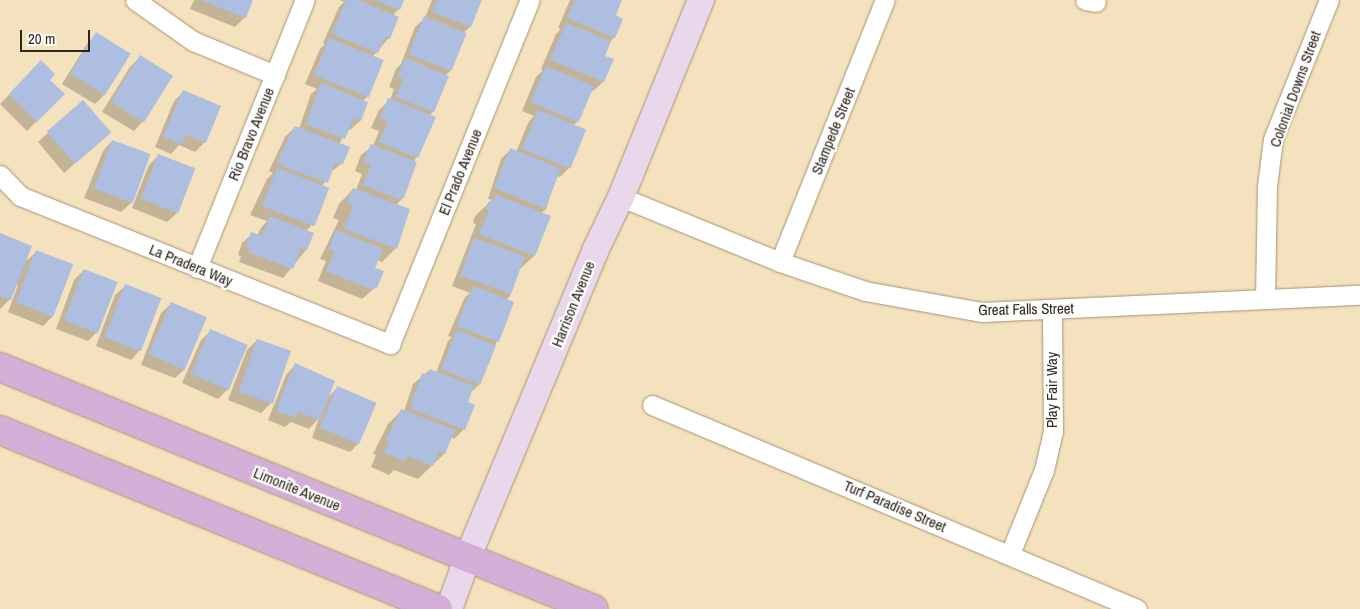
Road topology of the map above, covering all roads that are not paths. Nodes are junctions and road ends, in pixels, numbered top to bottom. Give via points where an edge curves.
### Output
1 (135, 0) edge
2 (305, 0) edge
3 (530, 0) edge
4 (701, 0) edge
5 (885, 0) edge
6 (1328, 0) edge
7 (275, 75) junction
8 (0, 175) edge
9 (621, 197) junction
10 (780, 262) junction
11 (197, 268) junction
12 (1360, 295) edge
13 (1265, 299) junction
14 (1052, 308) junction
15 (390, 344) joint
16 (0, 367) edge
17 (652, 405) dead end
18 (0, 430) edge
19 (1010, 554) junction
20 (467, 559) junction
21 (438, 609) edge
22 (449, 609) edge
23 (594, 609) edge
24 (1137, 609) edge

1 - 7 street via 193,41
2 - 7 street, Rio Bravo Avenue
3 - 15 street, El Prado Avenue
4 - 9 street, Harrison Avenue
5 - 10 street, Stampede Street
6 - 13 street, Colonial Downs Street via 1273,139 1267,186
7 - 11 street, Rio Bravo Avenue
8 - 11 street, La Pradera Way via 20,196
9 - 10 street, Great Falls Street
9 - 20 street, Harrison Avenue via 595,251
10 - 14 street, Great Falls Street via 864,291 932,304 982,312
11 - 15 street, La Pradera Way
12 - 13 street, Great Falls Street
13 - 14 street, Great Falls Street
14 - 19 street, Play Fair Way via 1052,430 1044,470
16 - 20 main road, Limonite Avenue
17 - 19 street, Turf Paradise Street
18 - 21 main road
19 - 24 street, Turf Paradise Street
20 - 22 street, Harrison Avenue
20 - 23 main road, Limonite Avenue

